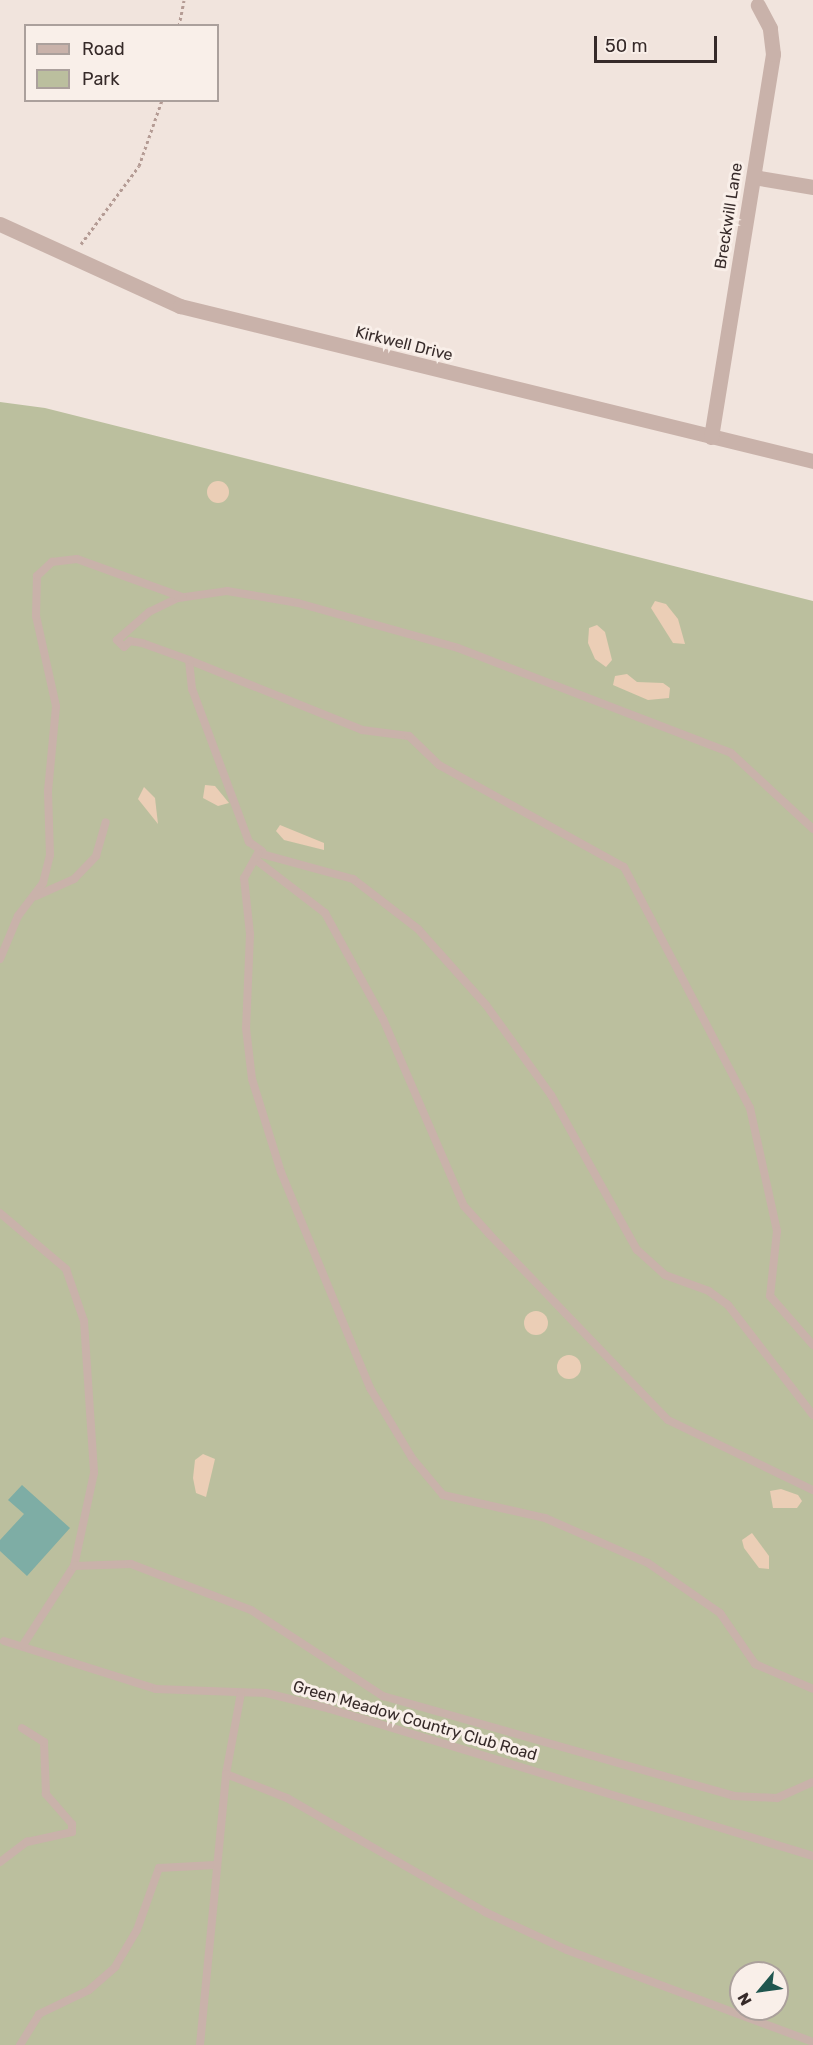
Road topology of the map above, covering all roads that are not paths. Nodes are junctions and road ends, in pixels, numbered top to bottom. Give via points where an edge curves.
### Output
1 (758, 4) dead end
2 (754, 177) junction
3 (813, 187) edge
4 (0, 224) edge
5 (711, 436) junction
6 (813, 461) edge
7 (183, 597) junction
8 (189, 660) junction
9 (106, 822) dead end
10 (813, 829) edge
11 (262, 852) junction
12 (256, 860) junction
13 (36, 896) junction
14 (0, 958) edge
15 (0, 1213) edge
16 (813, 1345) edge
17 (813, 1415) edge
18 (813, 1490) edge
19 (74, 1566) junction
20 (4, 1641) dead end
21 (23, 1645) junction
22 (813, 1689) edge
23 (241, 1693) junction
24 (22, 1728) dead end
25 (226, 1774) junction
26 (813, 1782) edge
27 (813, 1856) edge
28 (0, 1862) edge
29 (215, 1865) junction
30 (813, 2042) edge
31 (20, 2045) edge
32 (200, 2045) edge

1 - 2 street, Breckwill Lane via 771,28 773,54
2 - 3 street
2 - 5 street, Breckwill Lane
4 - 5 street, Kirkwell Drive via 180,306
5 - 6 street, Kirkwell Drive
7 - 8 lane via 149,612 117,640 124,647 130,641 142,643
7 - 10 lane via 227,591 298,603 458,648 731,753
7 - 13 lane via 77,559 52,562 37,576 36,616 56,716 48,791 50,855
8 - 11 lane via 192,689 249,842
8 - 16 lane via 362,730 409,736 439,765 624,867 750,1108 777,1231 770,1296
9 - 13 lane via 96,856 74,879
11 - 12 lane
11 - 17 lane via 353,879 418,929 486,1005 533,1070 637,1250 665,1275 709,1291 728,1305
12 - 18 lane via 325,913 383,1019 464,1206 668,1420
12 - 22 lane via 247,864 244,878 250,934 246,1028 252,1078 281,1172 370,1388 412,1458 443,1495 545,1518 648,1563 720,1613 760,1668
13 - 14 lane via 18,916
15 - 19 lane via 66,1269 84,1321 94,1473
19 - 21 lane
19 - 26 lane via 106,1561 160,1572 251,1611 383,1696 590,1760 755,1799 777,1798
20 - 21 lane, Green Meadow Country Club Road
21 - 23 lane, Green Meadow Country Club Road via 156,1689
23 - 25 lane
23 - 27 lane, Green Meadow Country Club Road via 330,1709
24 - 28 lane via 44,1742 46,1794 72,1824 72,1832 27,1842
25 - 29 lane
25 - 30 lane via 287,1798 485,1912 567,1950
29 - 31 lane via 159,1868 137,1930 115,1967 89,1990 39,2014
29 - 32 lane

